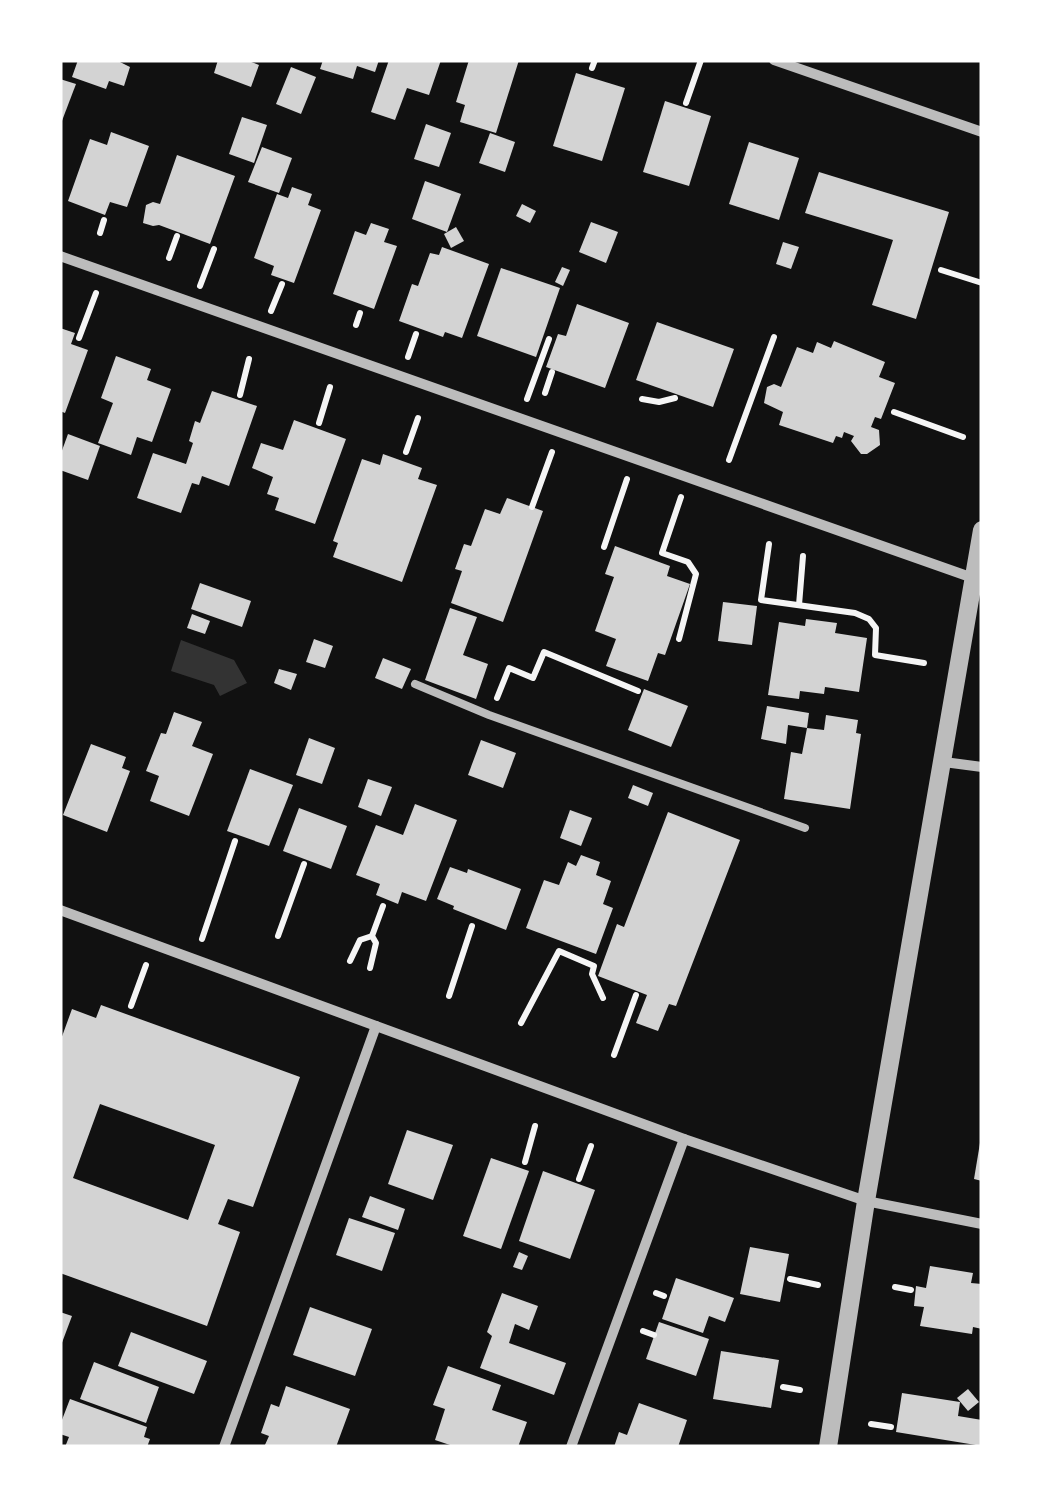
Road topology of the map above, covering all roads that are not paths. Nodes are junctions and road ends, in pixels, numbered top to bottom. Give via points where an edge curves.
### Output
1 (774, 60) edge
2 (982, 132) edge
3 (60, 256) edge
4 (982, 530) edge
5 (973, 578) junction
6 (415, 684) dead end
7 (944, 762) junction
8 (982, 767) edge
9 (804, 828) dead end
10 (60, 910) edge
11 (376, 1026) junction
12 (684, 1140) junction
13 (866, 1201) junction
14 (982, 1224) edge
15 (224, 1447) edge
16 (571, 1447) edge
17 (828, 1447) edge

1 - 2 street
3 - 5 street
4 - 5 street
5 - 7 street
6 - 9 lane
7 - 8 street
7 - 13 street
10 - 11 street
11 - 12 street
11 - 15 street
12 - 13 street
12 - 16 street
13 - 14 street
13 - 17 street

